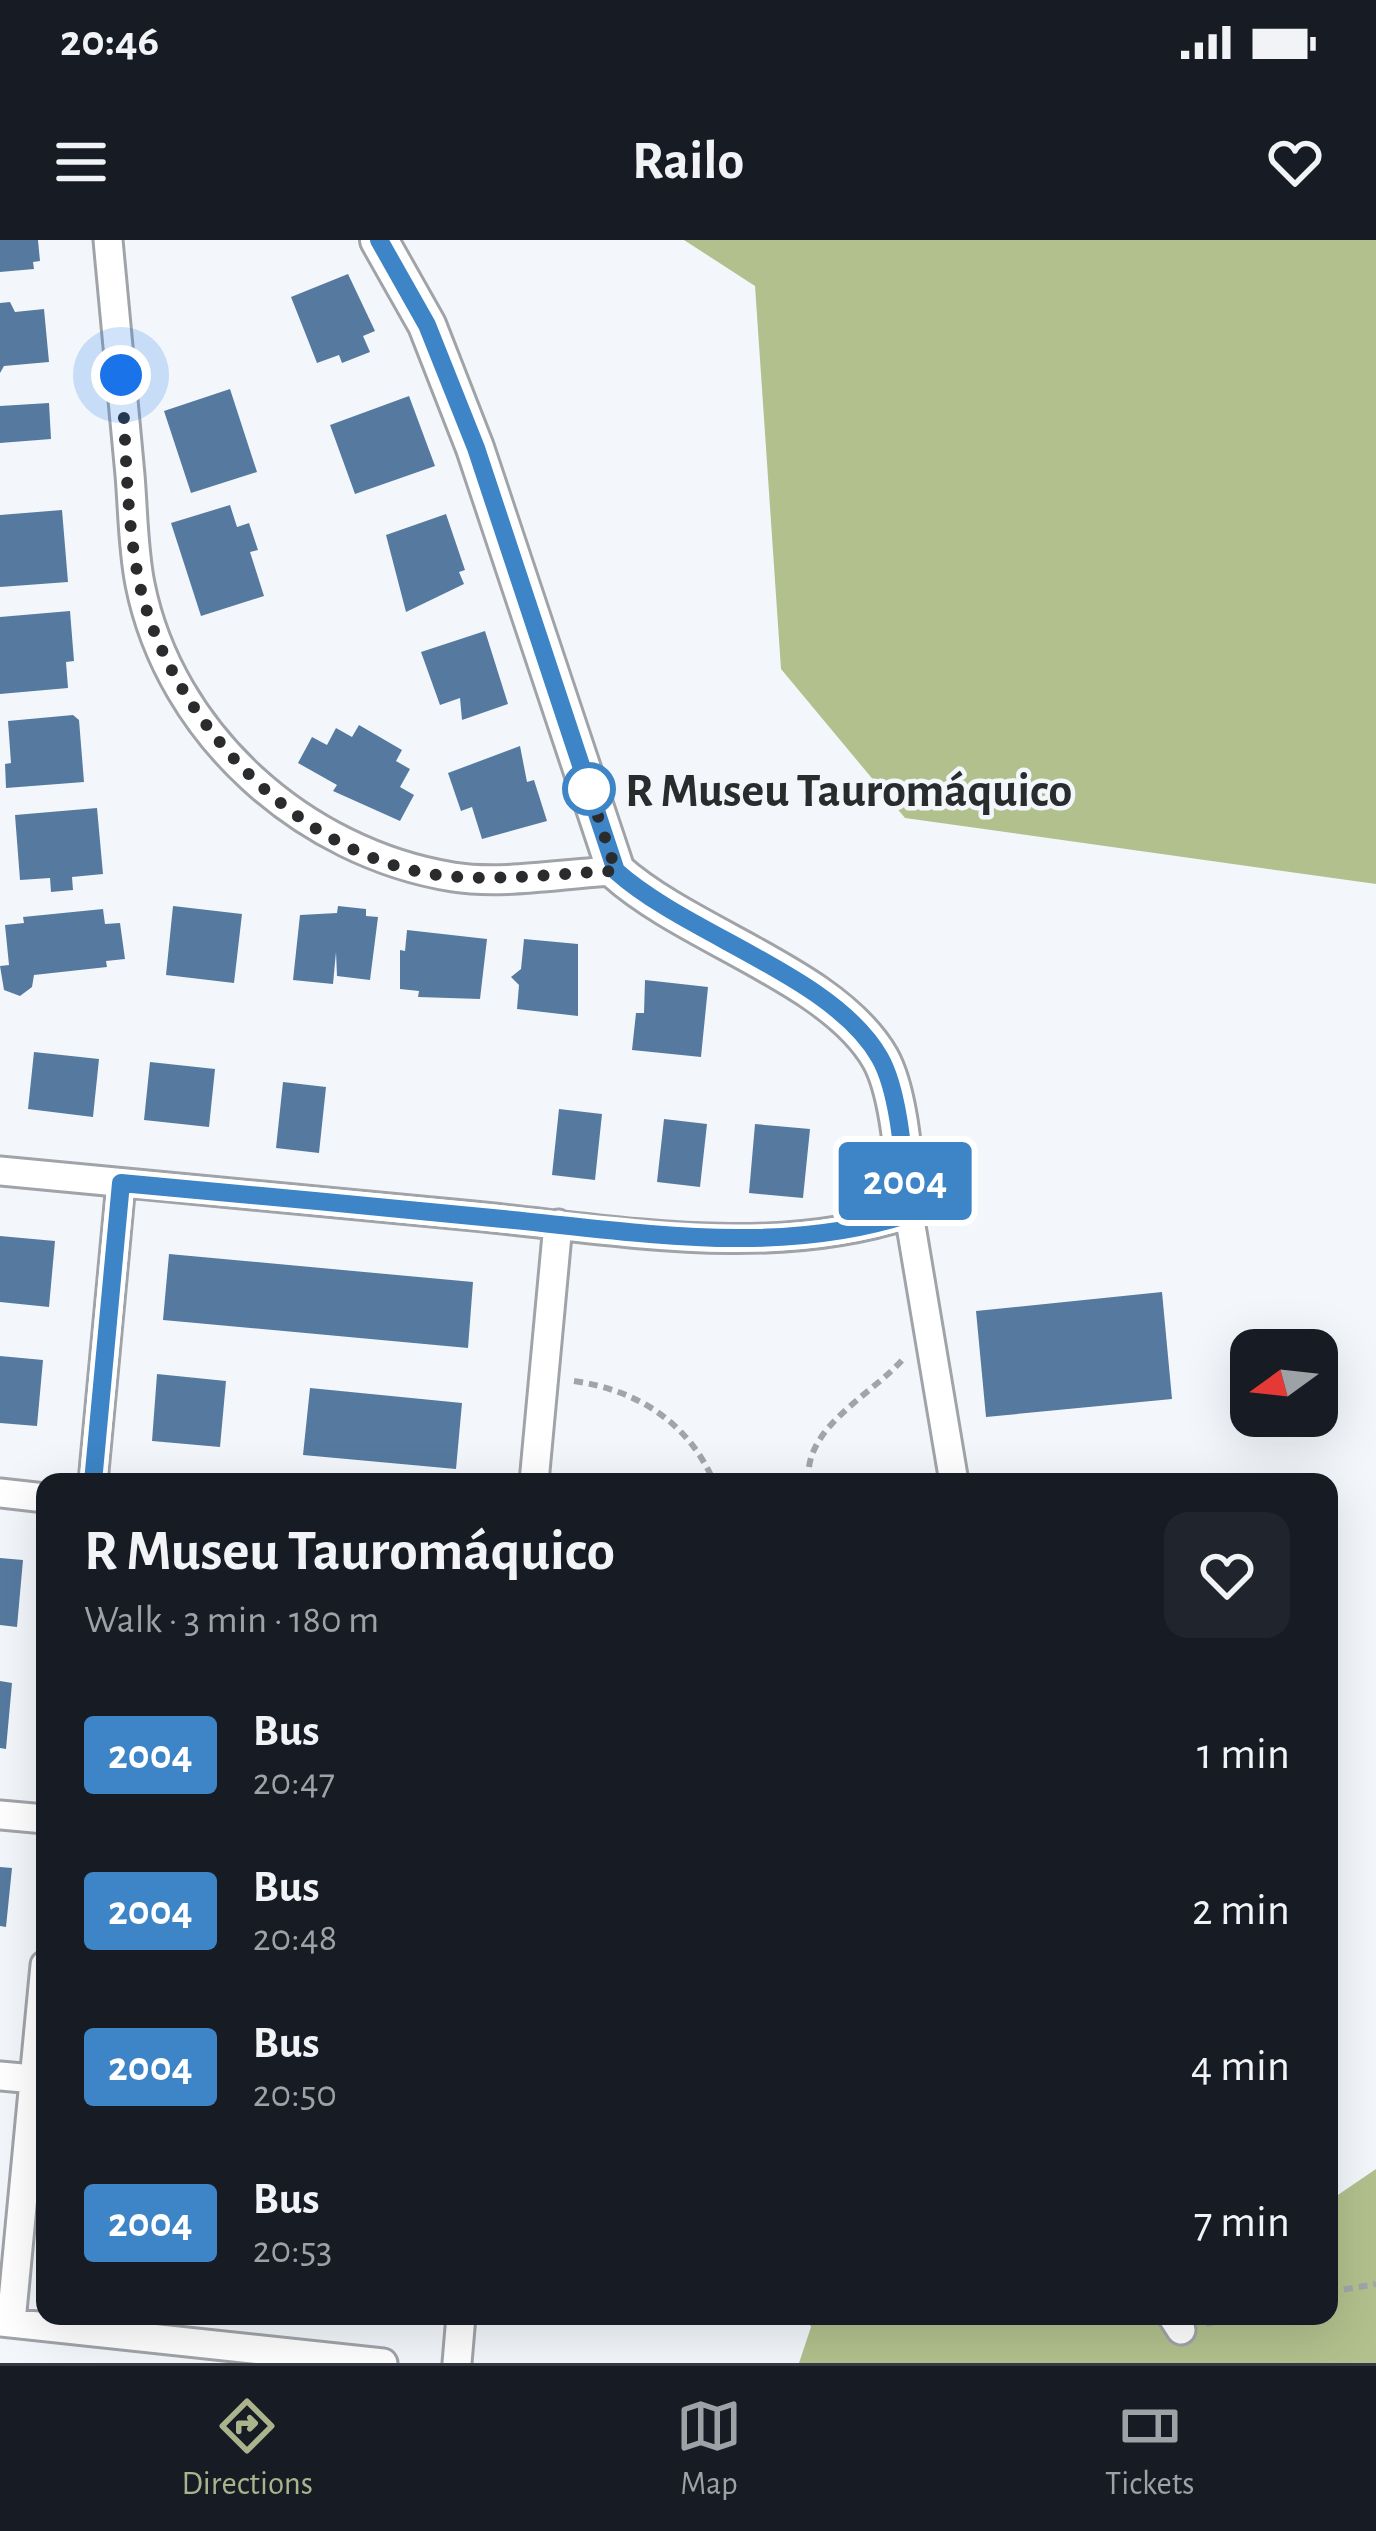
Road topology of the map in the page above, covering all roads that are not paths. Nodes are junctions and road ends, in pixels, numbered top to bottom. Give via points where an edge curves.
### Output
1 (108, 240) edge
2 (379, 240) edge
3 (616, 871) junction
4 (0, 1172) edge
5 (121, 1183) junction
6 (909, 1214) junction
7 (558, 1224) junction
8 (94, 1473) edge
9 (534, 1473) edge
10 (952, 1473) edge
11 (0, 1493) edge
12 (36, 1497) edge
13 (0, 1815) edge
14 (36, 1818) edge
15 (0, 2076) edge
16 (36, 2080) edge
17 (36, 2102) edge
18 (6, 2322) edge
19 (459, 2325) edge
20 (383, 2363) edge
21 (457, 2363) edge

1 - 3 street via 140,586 170,667 204,725 244,773 294,814 388,860 456,878
2 - 3 street via 427,325 476,448
3 - 6 street via 646,898 847,1018 881,1059
4 - 5 street
5 - 7 street
5 - 8 street
6 - 7 street via 797,1238 668,1237
6 - 10 street
7 - 9 street
11 - 12 street
13 - 14 street
15 - 16 street
17 - 18 street
18 - 20 street
19 - 21 street

